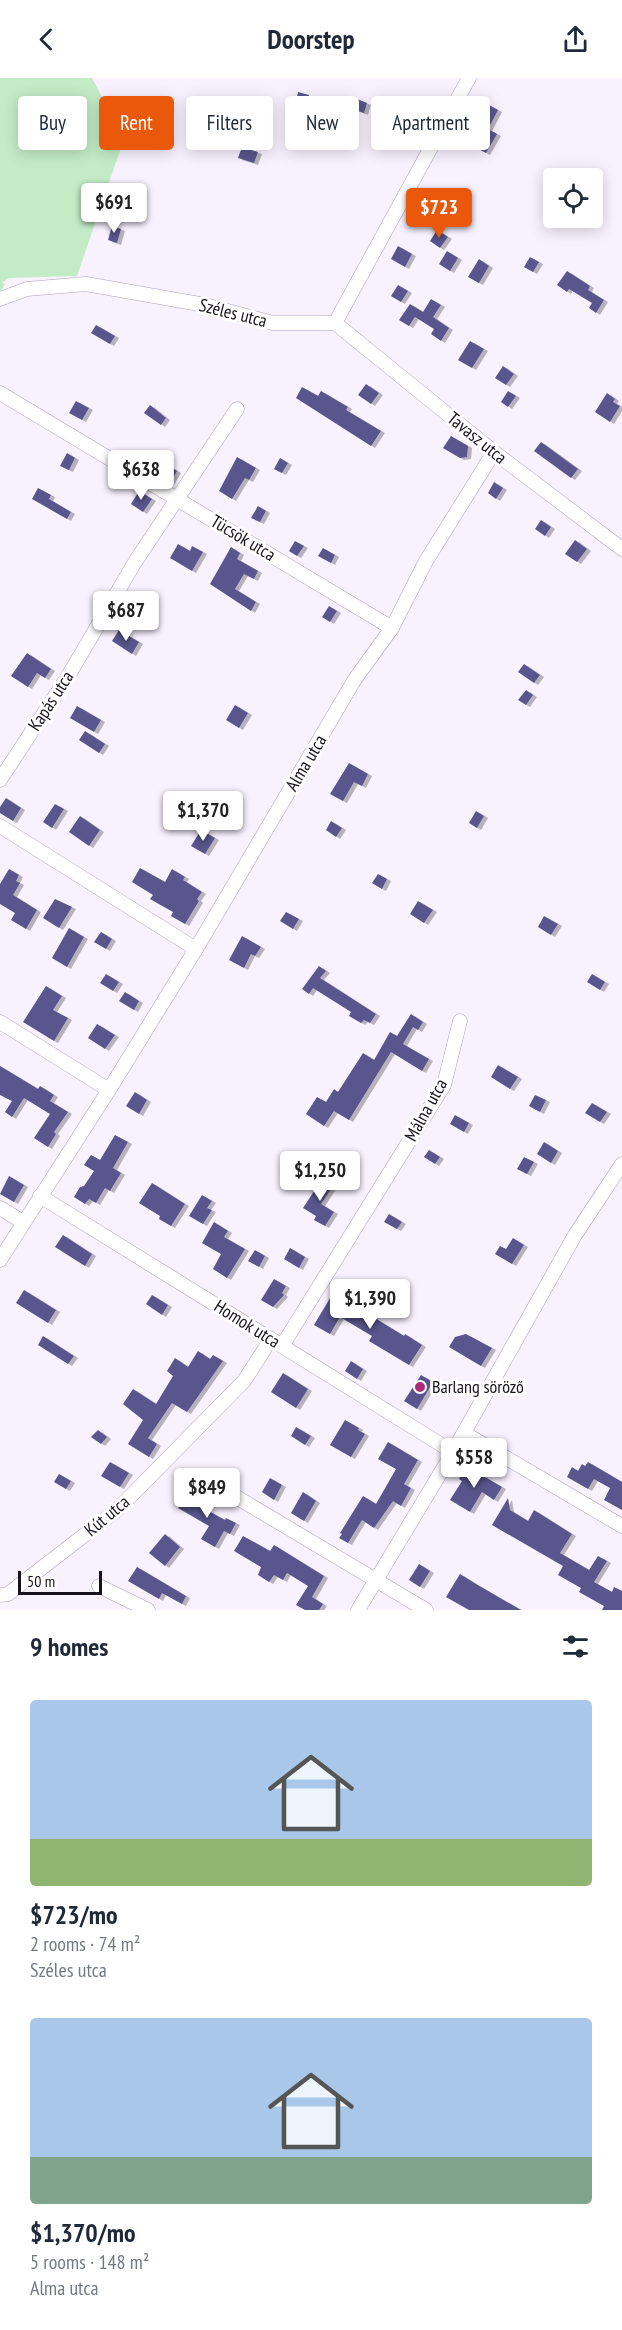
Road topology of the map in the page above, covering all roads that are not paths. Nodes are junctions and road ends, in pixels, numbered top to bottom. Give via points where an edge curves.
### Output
1 (469, 78) edge
2 (0, 299) edge
3 (335, 323) junction
4 (0, 393) edge
5 (237, 409) dead end
6 (494, 452) junction
7 (176, 498) junction
8 (622, 549) edge
9 (392, 628) junction
10 (0, 780) edge
11 (0, 826) edge
12 (196, 949) junction
13 (460, 1021) dead end
14 (0, 1022) edge
15 (109, 1090) junction
16 (622, 1164) edge
17 (40, 1196) junction
18 (0, 1208) edge
19 (23, 1222) junction
20 (0, 1260) edge
21 (276, 1343) junction
22 (464, 1433) junction
23 (453, 1452) junction
24 (201, 1476) dead end
25 (622, 1526) edge
26 (376, 1580) junction
27 (99, 1586) dead end
28 (0, 1595) edge
29 (148, 1610) edge
30 (358, 1610) edge
31 (426, 1610) edge

1 - 3 street
2 - 3 street, Széles utca via 27,289 86,284 205,305 273,323
3 - 6 street, Tavasz utca
4 - 7 street, Tücsök utca
5 - 7 street, Kapás utca
6 - 8 street, Tavasz utca
6 - 9 street, Alma utca via 426,561
7 - 9 street, Tücsök utca
7 - 10 street, Kapás utca
9 - 12 street, Alma utca via 355,679
11 - 12 street
12 - 15 street, Alma utca
13 - 21 street, Málna utca via 444,1085
14 - 15 street
15 - 17 street, Alma utca
16 - 22 street via 575,1235
17 - 19 street, Alma utca
17 - 21 street, Homok utca
18 - 19 street
19 - 20 street, Alma utca
21 - 23 street, Homok utca
21 - 28 street, Kút utca via 117,1510 8,1594
22 - 23 street
22 - 25 street
23 - 26 street
24 - 26 street
26 - 30 street
26 - 31 street
27 - 29 street

